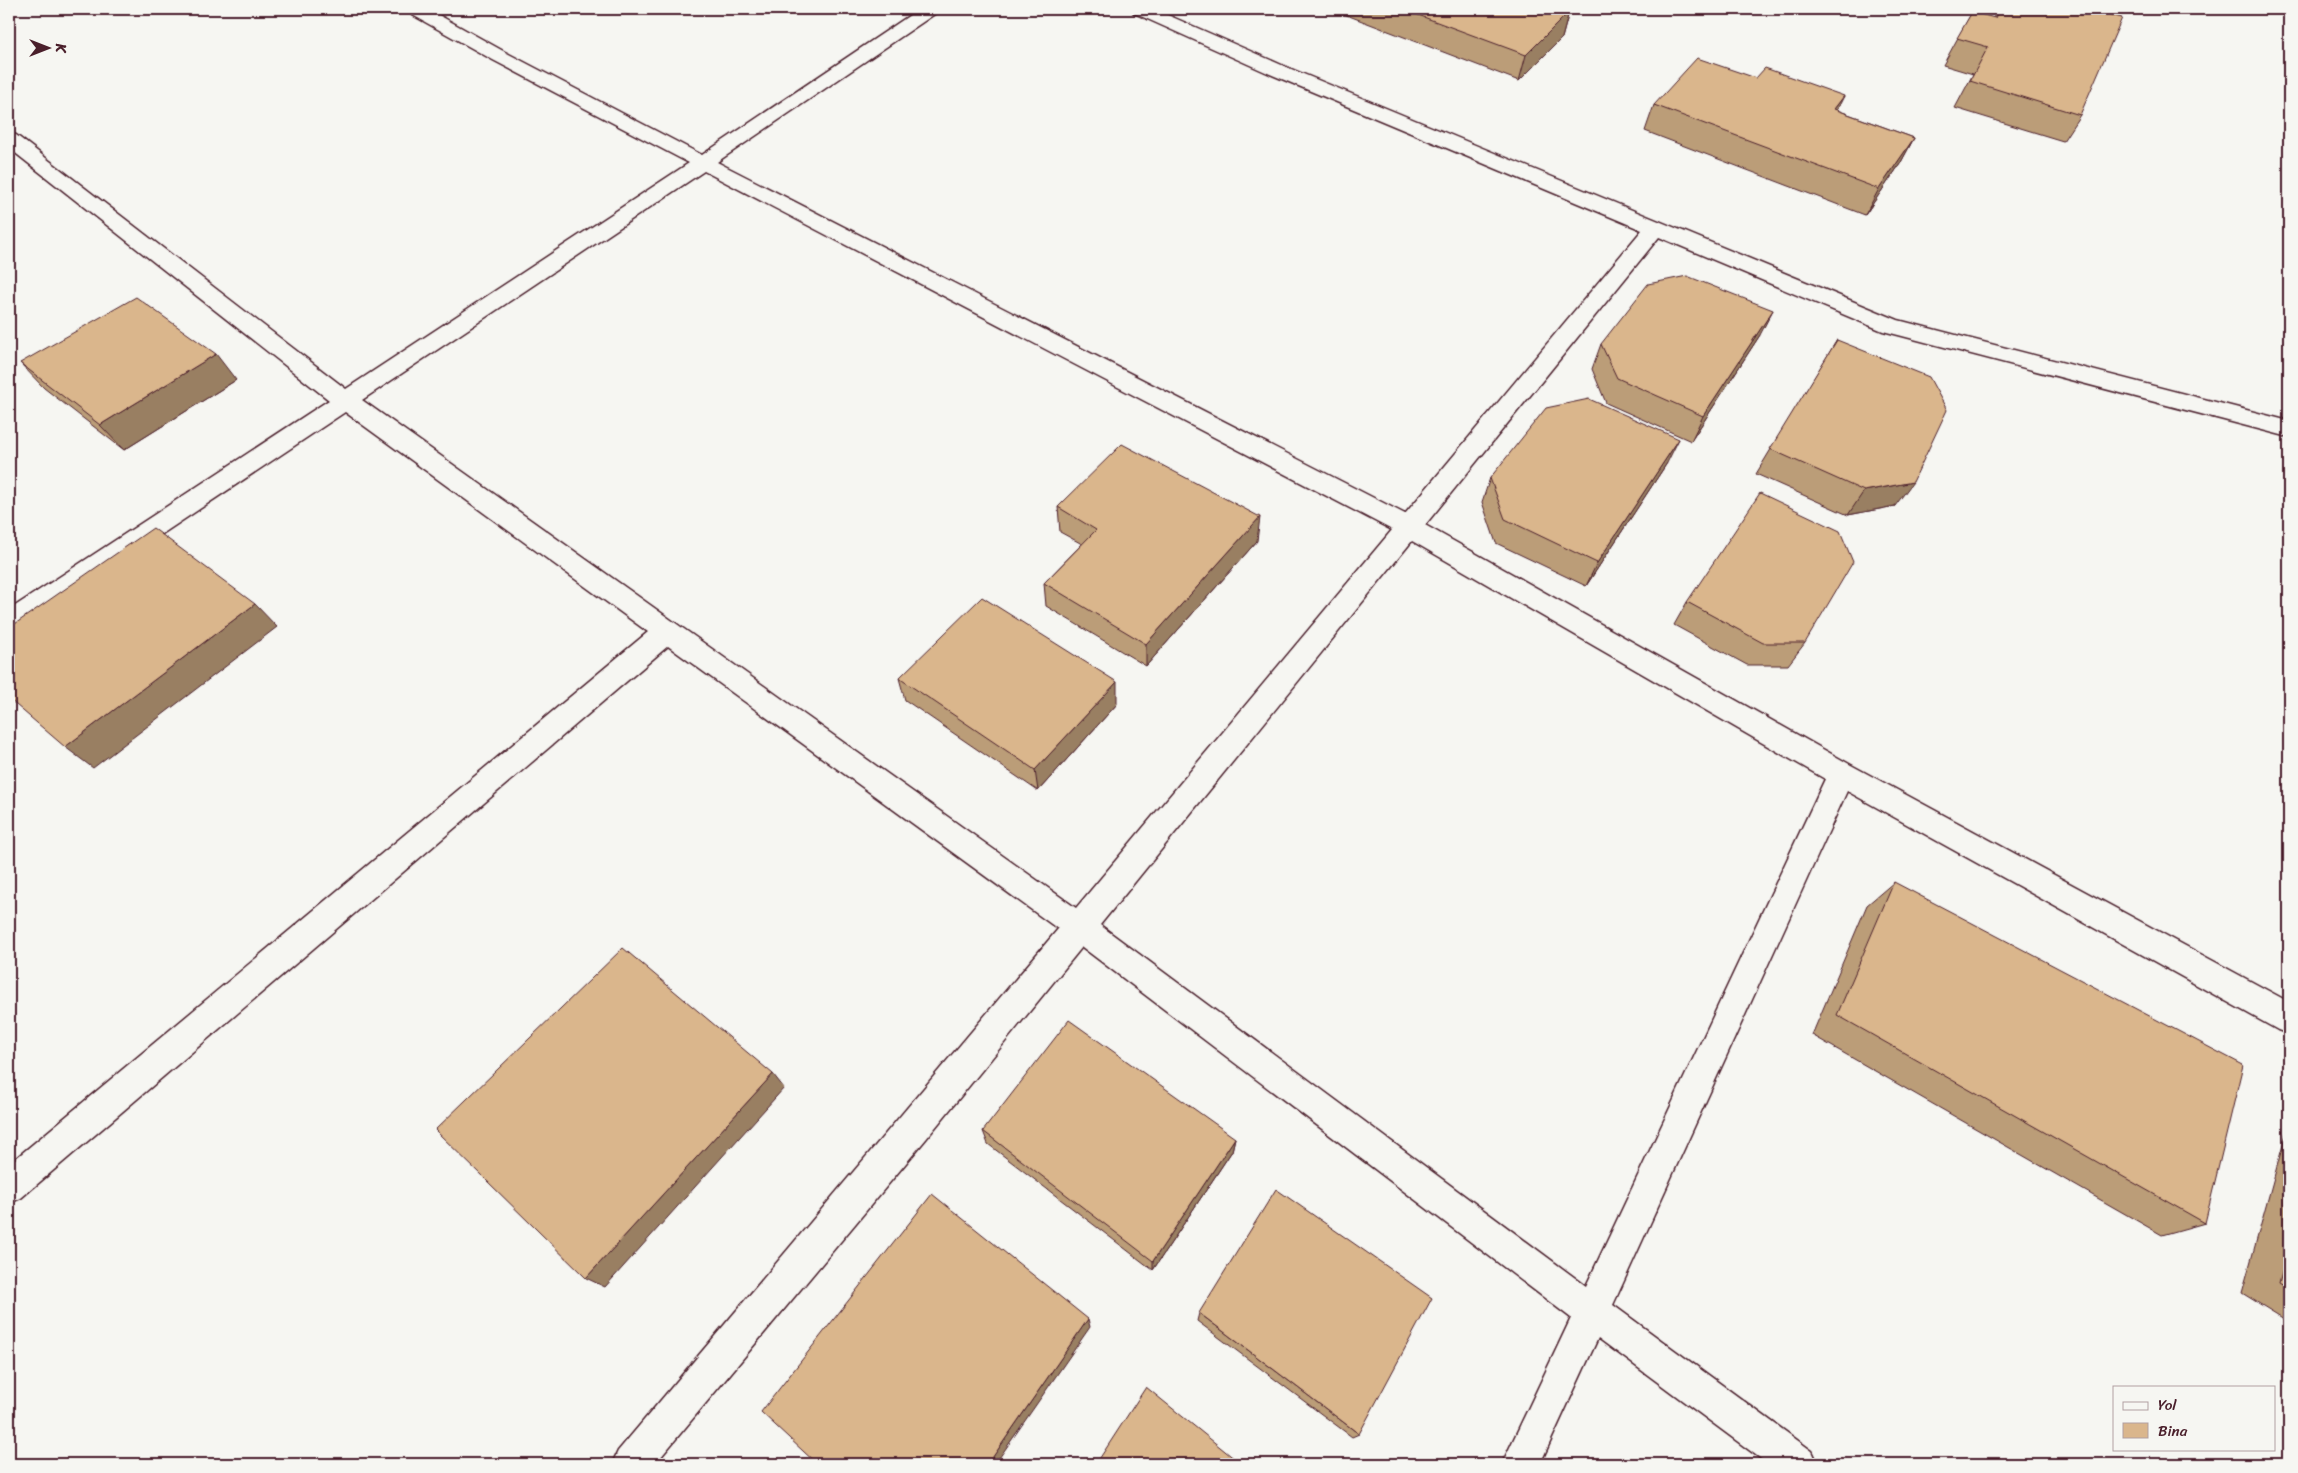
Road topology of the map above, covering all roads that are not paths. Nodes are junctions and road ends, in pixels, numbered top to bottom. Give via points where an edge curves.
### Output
1 (415, 9) edge
2 (930, 9) edge
3 (1140, 9) edge
4 (9, 139) edge
5 (702, 163) junction
6 (1655, 228) junction
7 (345, 400) junction
8 (2289, 429) edge
9 (1408, 527) junction
10 (9, 623) edge
11 (667, 631) junction
12 (1842, 774) junction
13 (1079, 927) junction
14 (2289, 1019) edge
15 (9, 1186) edge
16 (1592, 1312) junction
17 (631, 1464) edge
18 (1521, 1464) edge
19 (1799, 1464) edge

1 - 5 street
2 - 5 street
3 - 6 street via 1277,70
4 - 7 street
5 - 7 street
5 - 9 street
6 - 8 street via 1891,326
6 - 9 street
7 - 10 street
7 - 11 street
9 - 12 street
9 - 13 street
11 - 13 street
11 - 15 street
12 - 14 street
12 - 16 street
13 - 16 street
13 - 17 street
16 - 18 street
16 - 19 street

